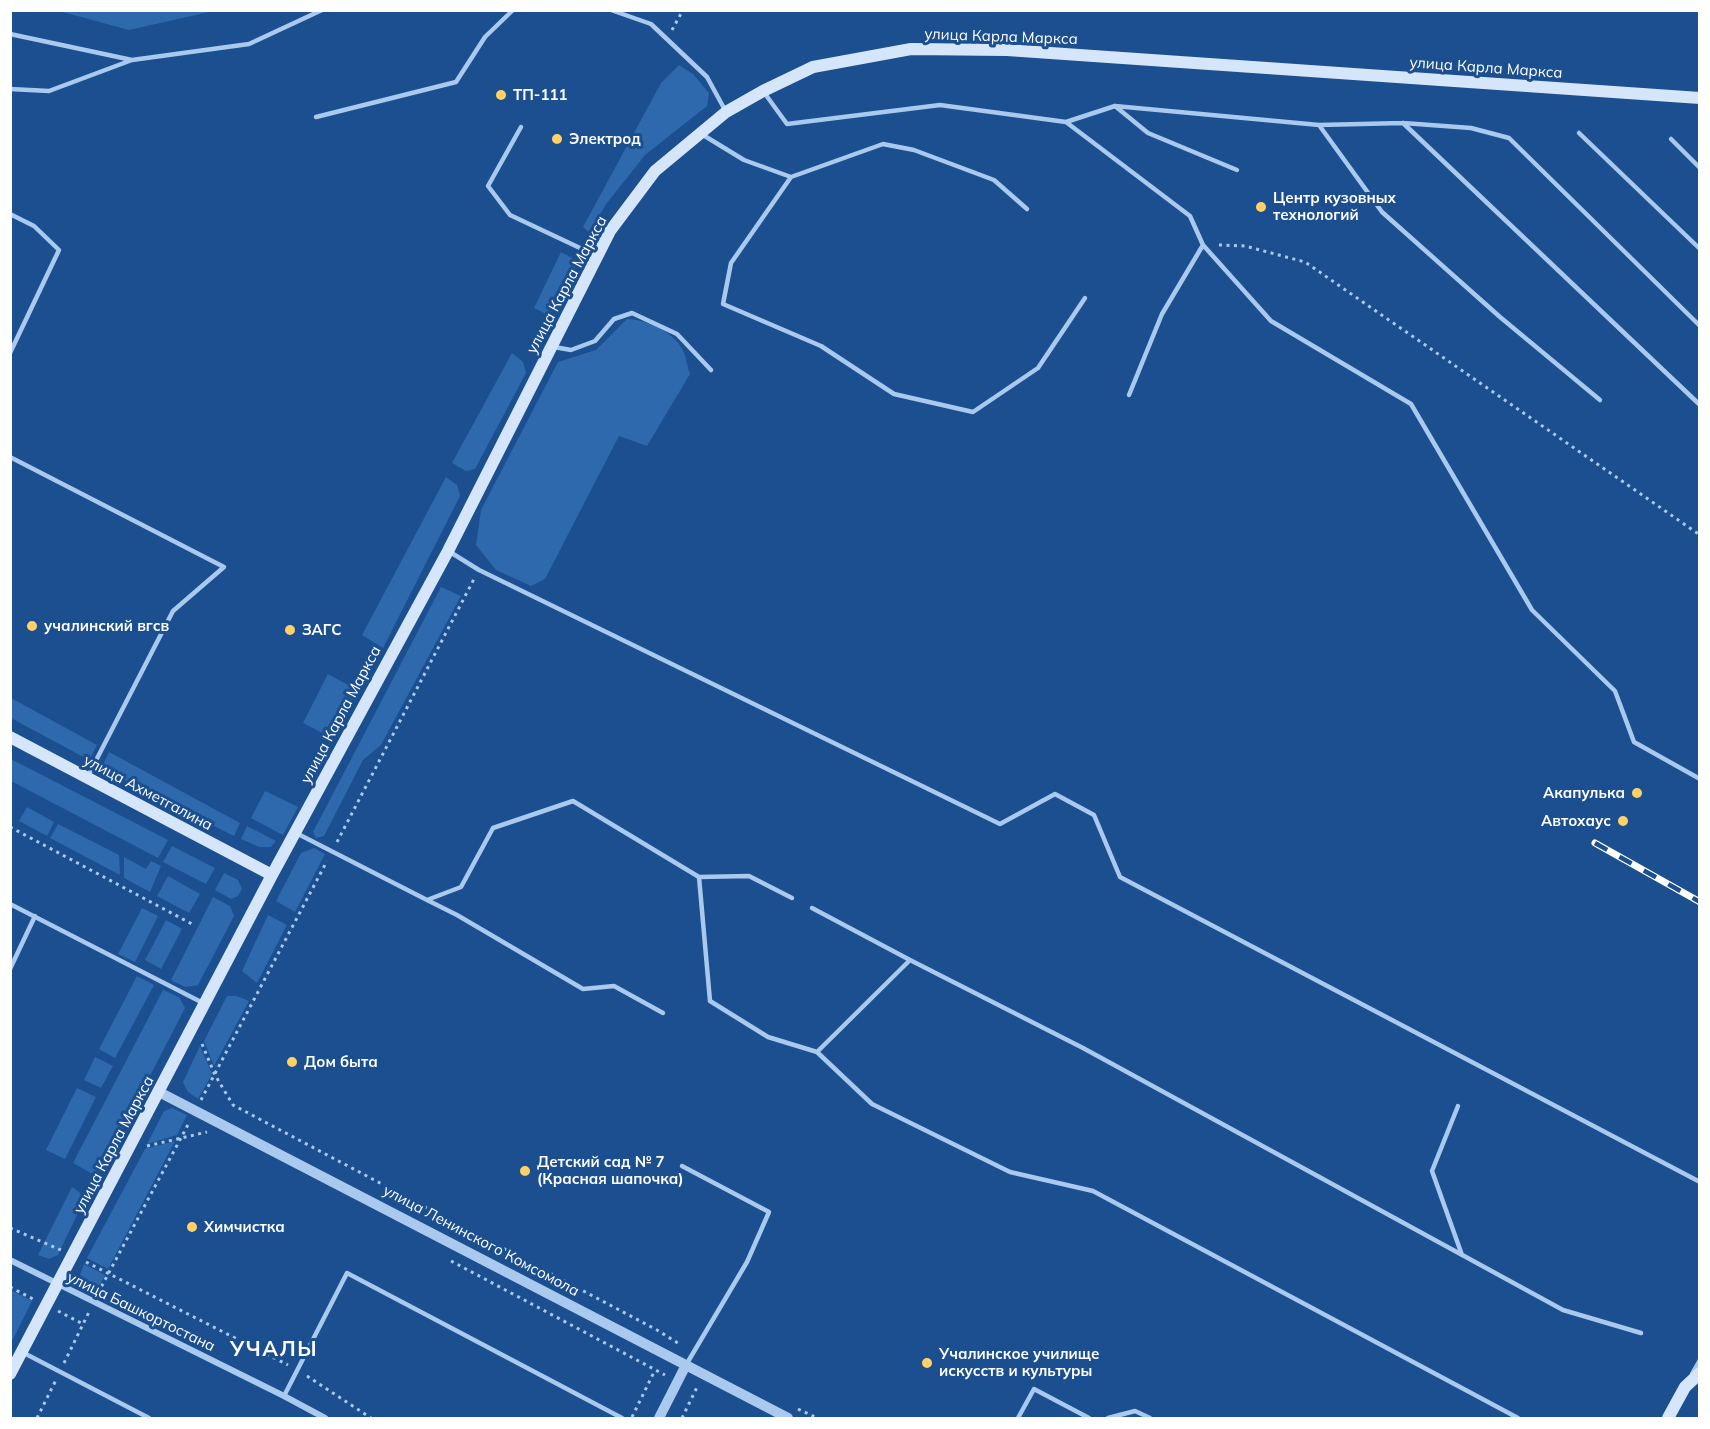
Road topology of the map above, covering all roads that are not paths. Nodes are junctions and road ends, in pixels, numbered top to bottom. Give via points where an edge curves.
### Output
1 (322, 10) edge
2 (513, 10) edge
3 (611, 10) edge
4 (10, 34) edge
5 (132, 60) junction
6 (10, 89) edge
7 (763, 91) junction
8 (1700, 98) edge
9 (1115, 106) junction
10 (726, 112) junction
11 (316, 117) dead end
12 (1066, 122) junction
13 (1403, 123) junction
14 (1319, 125) junction
15 (521, 127) dead end
16 (701, 133) junction
17 (1580, 133) dead end
18 (1671, 139) dead end
19 (1700, 168) edge
20 (1237, 170) dead end
21 (791, 177) junction
22 (1027, 209) dead end
23 (10, 214) edge
24 (1203, 245) junction
25 (1700, 249) edge
26 (597, 256) junction
27 (1085, 298) dead end
28 (1700, 326) edge
29 (552, 346) junction
30 (10, 353) edge
31 (711, 370) dead end
32 (1129, 395) dead end
33 (1600, 400) dead end
34 (1700, 405) edge
35 (10, 457) edge
36 (447, 551) junction
37 (10, 737) edge
38 (87, 778) junction
39 (1700, 779) edge
40 (295, 832) junction
41 (272, 875) junction
42 (699, 877) junction
43 (792, 898) dead end
44 (427, 900) junction
45 (10, 904) edge
46 (812, 908) dead end
47 (35, 916) junction
48 (910, 960) junction
49 (10, 969) edge
50 (205, 1004) junction
51 (663, 1012) dead end
52 (817, 1052) junction
53 (159, 1092) junction
54 (1458, 1106) dead end
55 (682, 1166) dead end
56 (1700, 1182) edge
57 (1462, 1255) junction
58 (10, 1260) edge
59 (58, 1284) junction
60 (1641, 1333) dead end
61 (22, 1352) junction
62 (1700, 1360) edge
63 (686, 1365) junction
64 (10, 1374) edge
65 (1700, 1374) edge
66 (1685, 1386) junction
67 (284, 1396) junction
68 (149, 1419) edge
69 (325, 1419) edge
70 (622, 1419) edge
71 (658, 1419) edge
72 (788, 1419) edge
73 (1018, 1419) edge
74 (1089, 1419) edge
75 (1108, 1419) edge
76 (1150, 1419) edge
77 (1518, 1419) edge
78 (1668, 1419) edge

1 - 5 lane via 249,44
2 - 11 lane via 485,37 456,82
3 - 10 lane via 651,24 707,77
4 - 5 lane
5 - 6 lane via 49,91
7 - 8 main road, улица Карла Маркса via 813,67 911,49 959,49
7 - 10 main road, улица Карла Маркса
7 - 12 lane via 787,124 940,105
9 - 12 lane
9 - 14 lane
9 - 20 lane via 1148,133
10 - 16 main road, улица Карла Маркса
12 - 24 lane via 1190,216
13 - 14 lane
13 - 28 lane via 1471,128 1509,138
13 - 34 lane
14 - 33 lane via 1382,212
15 - 26 lane via 488,186 510,215
16 - 21 lane via 744,160
16 - 26 main road, улица Карла Маркса via 655,171 610,231
17 - 25 lane
18 - 19 lane
21 - 22 lane via 883,144 914,150 994,180
21 - 27 lane via 731,263 723,304 821,346 894,394 973,412 1038,368
23 - 30 lane via 34,226 59,250
24 - 32 lane via 1161,314
24 - 39 lane via 1271,321 1411,404 1532,610 1615,691 1634,742
26 - 29 main road, улица Карла Маркса
29 - 31 lane via 571,350 595,341 614,319 632,313 677,334
29 - 36 main road, улица Карла Маркса
35 - 38 lane via 224,567 173,611
36 - 40 main road, улица Карла Маркса
36 - 56 lane via 999,824 1055,794 1094,815 1120,877
37 - 38 main road, улица Ахметгалина
38 - 41 main road, улица Ахметгалина
40 - 41 main road, улица Карла Маркса
40 - 44 lane
41 - 50 main road, улица Карла Маркса
42 - 43 lane via 748,876
42 - 44 lane via 573,801 493,828 461,887
42 - 52 lane via 710,1001 768,1037
44 - 51 lane via 583,988 614,986
45 - 47 lane
46 - 48 lane
47 - 49 lane
47 - 50 lane
48 - 52 lane
48 - 57 lane via 1083,1048
50 - 53 main road, улица Карла Маркса
52 - 77 lane via 872,1104 1010,1172 1093,1191
53 - 59 main road, улица Карла Маркса
53 - 63 street, улица Ленинского Комсомола
54 - 57 lane via 1432,1171
55 - 63 lane via 769,1212 747,1262
57 - 60 lane via 1563,1310
58 - 59 street, улица Башкортостана
59 - 61 main road, улица Карла Маркса
59 - 67 street, улица Башкортостана
61 - 64 main road, улица Карла Маркса
61 - 68 lane
62 - 66 lane
63 - 71 street
63 - 72 street, улица Ленинского Комсомола
65 - 66 main road
66 - 78 main road
67 - 69 street, улица Башкортостана
67 - 70 lane via 347,1273
73 - 74 lane via 1034,1389
75 - 76 lane via 1135,1411

